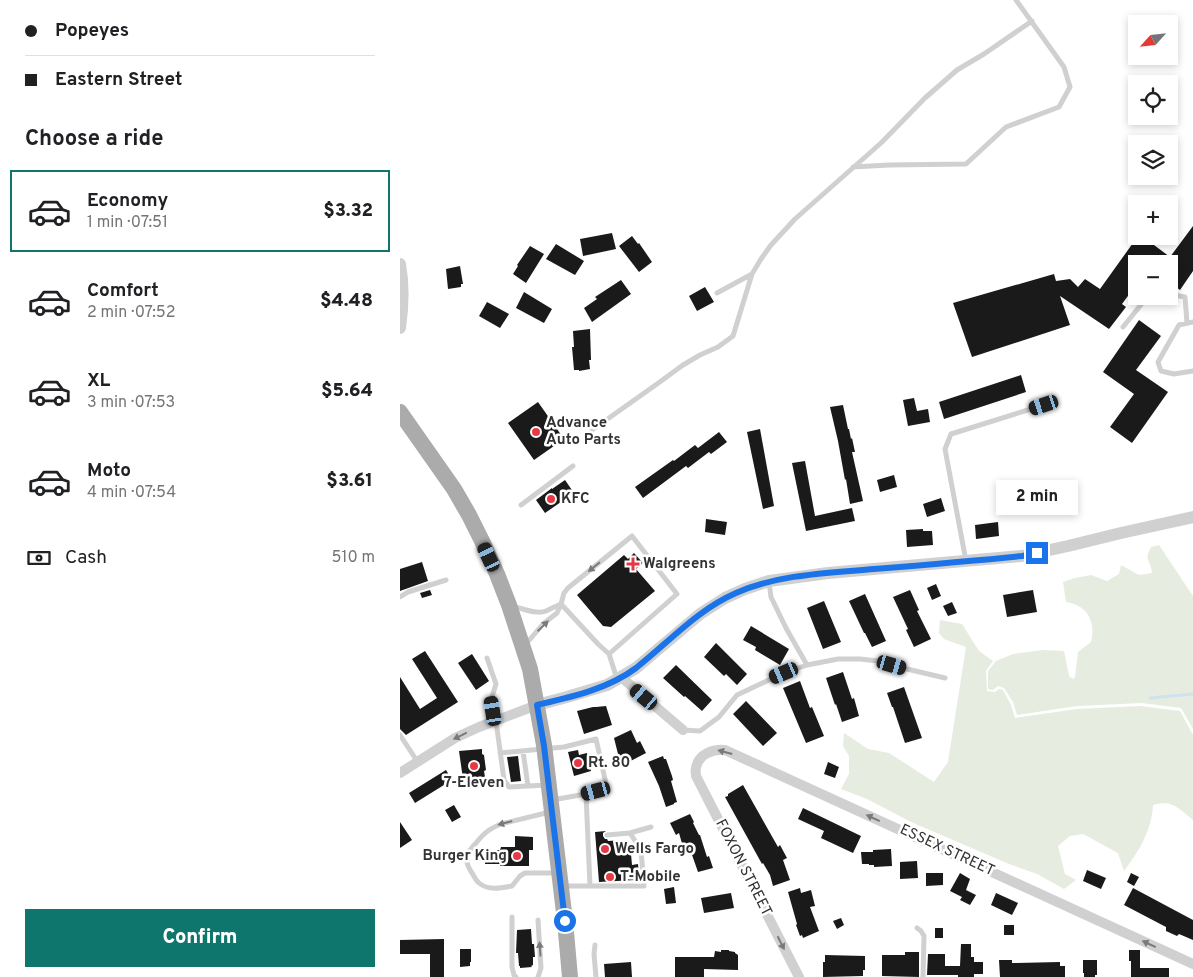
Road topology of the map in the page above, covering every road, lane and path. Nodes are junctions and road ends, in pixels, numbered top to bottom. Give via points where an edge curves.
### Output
1 (1016, 0) edge
2 (1032, 21) junction
3 (853, 168) junction
4 (400, 264) edge
5 (752, 274) junction
6 (717, 293) dead end
7 (1178, 296) edge
8 (1141, 305) edge
9 (1190, 323) edge
10 (1123, 327) dead end
11 (400, 328) edge
12 (1193, 370) edge
13 (1044, 405) dead end
14 (400, 412) edge
15 (592, 430) dead end
16 (573, 466) dead end
17 (521, 505) dead end
18 (1193, 517) edge
19 (966, 561) junction
20 (446, 580) dead end
21 (769, 581) junction
22 (400, 597) edge
23 (509, 604) junction
24 (561, 604) junction
25 (522, 648) junction
26 (609, 654) junction
27 (487, 658) dead end
28 (807, 665) junction
29 (619, 678) junction
30 (945, 678) dead end
31 (537, 705) junction
32 (496, 720) junction
33 (683, 730) joint
34 (400, 736) edge
35 (545, 749) junction
36 (523, 751) junction
37 (500, 753) junction
38 (701, 759) joint
39 (417, 761) junction
40 (400, 772) edge
41 (528, 786) junction
42 (586, 794) junction
43 (551, 799) junction
44 (651, 827) dead end
45 (630, 833) junction
46 (607, 835) dead end
47 (596, 836) dead end
48 (588, 837) junction
49 (560, 880) junction
50 (590, 886) junction
51 (512, 917) dead end
52 (538, 920) dead end
53 (917, 928) dead end
54 (596, 945) dead end
55 (1193, 964) edge
56 (516, 977) edge
57 (538, 977) edge
58 (570, 977) edge
59 (596, 977) edge
60 (799, 977) edge
61 (924, 977) edge

1 - 2 lane
2 - 3 lane via 956,70
2 - 3 lane via 1064,67 1070,87 1059,106 1006,127 966,164
3 - 5 lane via 795,219 760,259
4 - 11 street via 403,306
5 - 6 lane
5 - 15 lane via 733,336 683,365
7 - 9 lane via 1185,297
8 - 10 lane
9 - 12 lane via 1179,325 1158,362 1161,371 1174,374
13 - 19 lane via 951,434 945,449
14 - 23 main road via 469,515
16 - 17 lane
18 - 19 street via 1022,556
19 - 21 street
20 - 22 lane
21 - 28 lane via 772,597 786,628
21 - 29 street via 725,598 700,614 636,668
23 - 24 lane via 544,612
23 - 25 main road
25 -> 24 lane via 557,613
24 - 26 lane
26 -> 24 lane via 677,594 632,536 568,588
25 - 31 main road
26 - 29 lane
27 - 32 lane via 496,684 491,700
28 - 30 lane via 838,659 878,661
28 - 33 lane via 737,695 719,717 700,731
29 - 31 street via 567,698
29 - 33 street
31 - 32 street
31 - 35 main road
32 - 37 lane
32 -> 39 street via 455,738
34 - 39 lane
35 - 36 lane
35 - 42 lane via 596,739 606,788
35 - 43 main road
36 - 37 lane
36 - 41 lane
37 - 41 lane via 506,784 509,787
55 -> 38 street, ESSEX STREET via 724,750 708,752
38 -> 60 street, FOXON STREET via 696,767 696,776
39 - 40 street
41 - 43 lane
42 - 43 lane
42 - 48 lane
43 - 49 main road
43 -> 49 lane via 493,827 469,851 467,859 478,883 486,887 512,886 525,873
44 - 45 lane
45 - 46 lane
45 - 50 lane via 641,850 644,886
47 - 48 lane
48 - 50 lane
49 - 50 lane
49 - 58 main road
51 - 56 lane via 512,967
57 -> 52 lane via 541,968
53 - 61 lane via 924,936
54 - 59 lane

